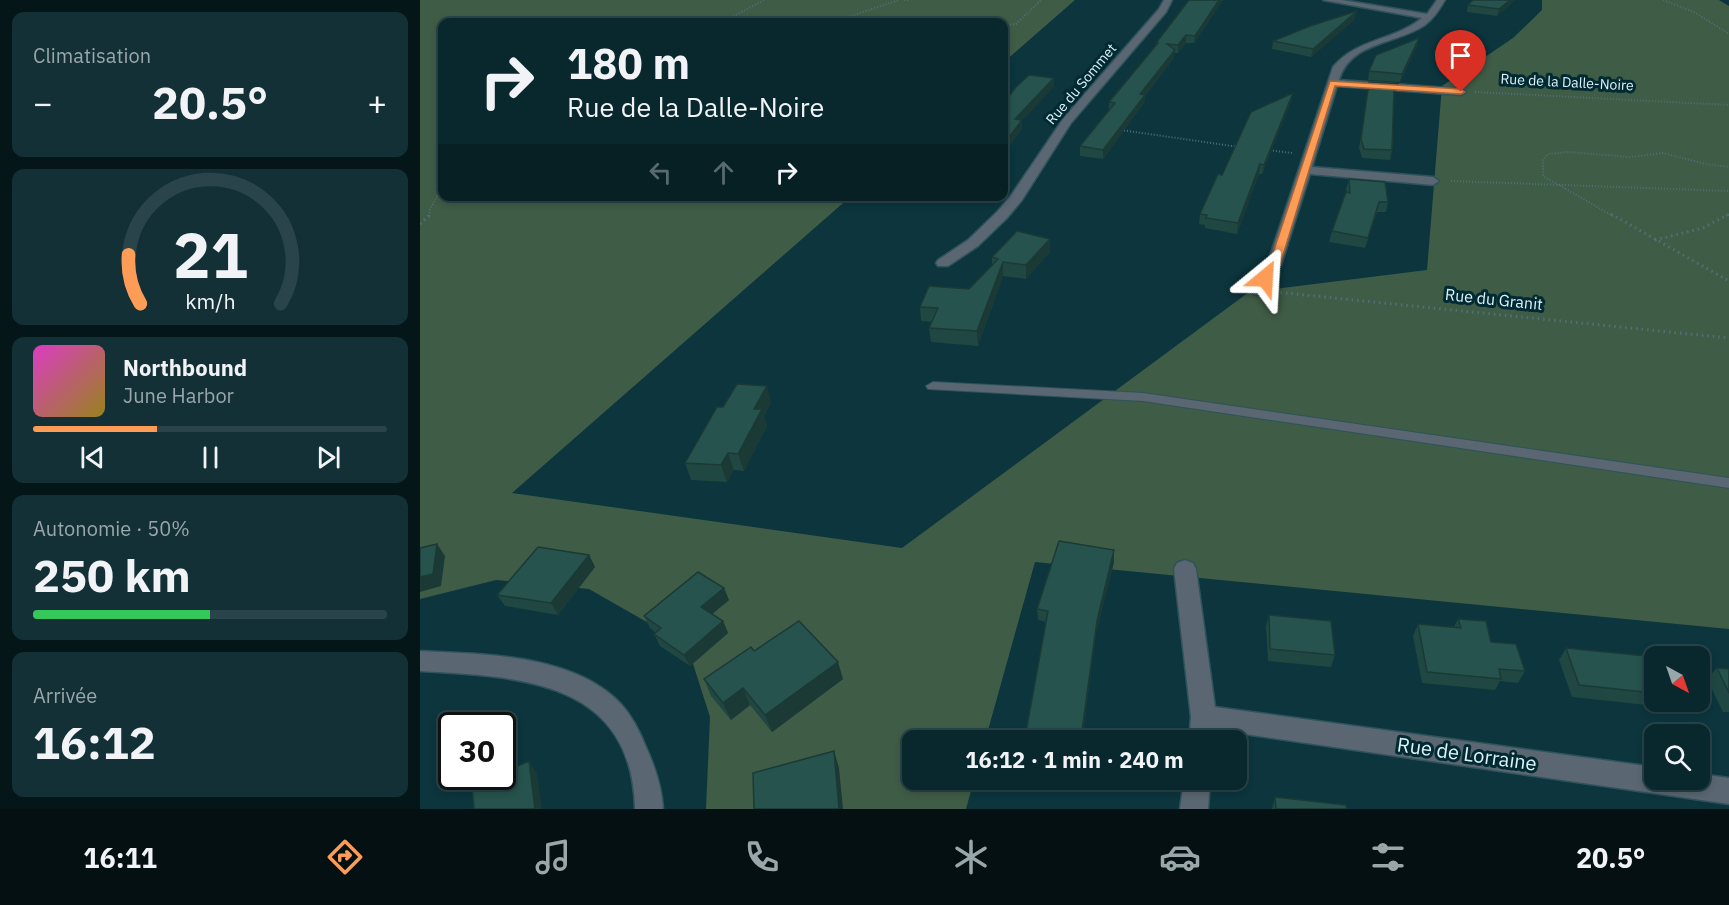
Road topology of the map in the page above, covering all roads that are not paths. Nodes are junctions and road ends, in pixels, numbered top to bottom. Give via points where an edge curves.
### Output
1 (1168, 0) edge
2 (1327, 0) edge
3 (1441, 0) edge
4 (1429, 17) junction
5 (1332, 83) junction
6 (1461, 92) road end
7 (1306, 170) junction
8 (1433, 181) road end
9 (943, 262) dead end
10 (1256, 290) road end
11 (933, 386) dead end
12 (1729, 483) edge
13 (1185, 569) dead end
14 (420, 661) edge
15 (1203, 729) edge
16 (1196, 790) edge
17 (1729, 791) edge
18 (649, 809) edge
19 (1194, 809) edge

1 - 9 street, Rue du Sommet via 1067,121 1015,200 973,243
2 - 4 street
3 - 4 street
4 - 5 street via 1399,34 1352,52 1338,67
5 - 6 street
5 - 7 street
7 - 8 street
7 - 10 street via 1274,265
11 - 12 lane via 1143,397
13 - 15 street
14 - 18 street via 503,666 572,683 605,705 626,730 638,758
15 - 17 street, Rue de Lorraine
16 - 19 street

